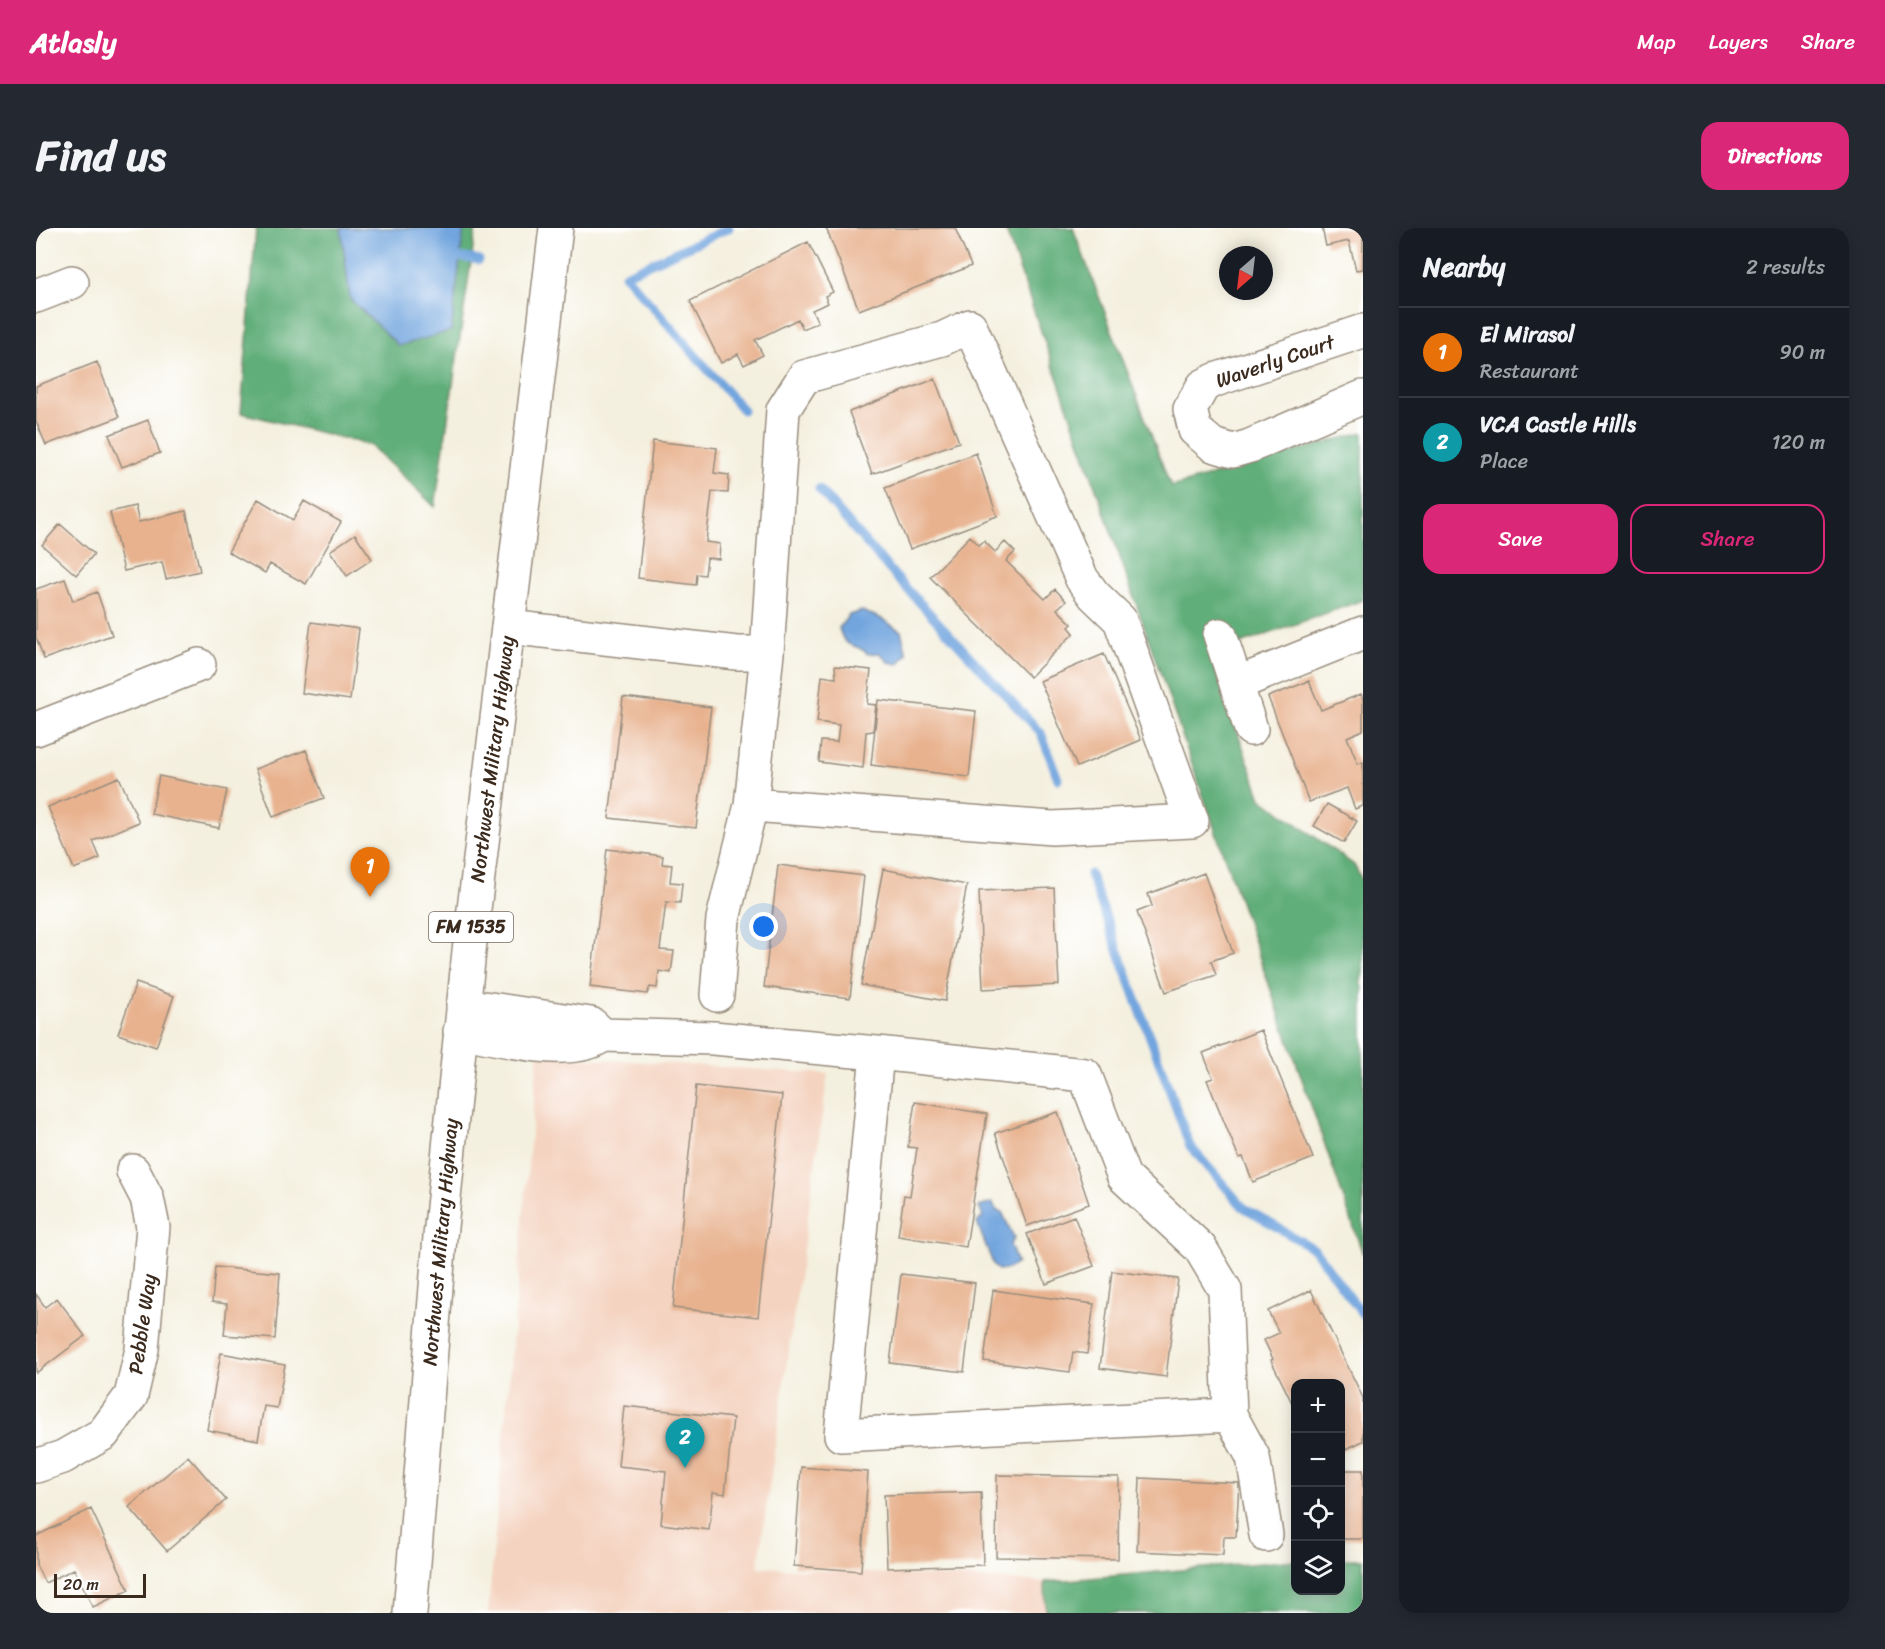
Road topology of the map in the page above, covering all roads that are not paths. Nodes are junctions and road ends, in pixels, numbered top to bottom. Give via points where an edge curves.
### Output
1 (556, 228) edge
2 (72, 282) dead end
3 (36, 296) edge
4 (1363, 331) edge
5 (1363, 397) edge
6 (508, 627) junction
7 (1363, 633) edge
8 (1220, 635) dead end
9 (767, 653) junction
10 (199, 665) dead end
11 (1236, 684) junction
12 (36, 729) edge
13 (1251, 729) dead end
14 (751, 805) junction
15 (717, 995) dead end
16 (462, 1018) junction
17 (877, 1053) junction
18 (133, 1171) dead end
19 (1230, 1415) junction
20 (36, 1466) edge
21 (1266, 1535) dead end
22 (410, 1613) edge

1 - 6 main road, Northwest Military Highway / FM 1535
2 - 3 main road
4 - 5 main road, Waverly Court via 1215,380 1203,386 1190,410 1195,430 1214,445 1233,451
6 - 9 main road
6 - 16 main road, Northwest Military Highway / FM 1535
7 - 11 main road
8 - 11 main road
9 - 14 main road
9 - 14 main road via 783,410 804,377 942,339 970,326 1082,579 1120,620 1192,821 1052,828
10 - 12 main road
11 - 13 main road
14 - 15 main road via 723,919
16 - 17 main road via 553,1047 592,1041 603,1035 714,1038
16 - 22 main road, Northwest Military Highway / FM 1535 via 426,1395
17 - 19 main road via 1085,1075 1124,1177 1200,1248 1225,1290
17 - 19 main road via 841,1435
18 - 20 main road, Pebble Way via 147,1198 153,1227 142,1349 131,1396 103,1434 63,1457
19 - 21 main road via 1252,1457

